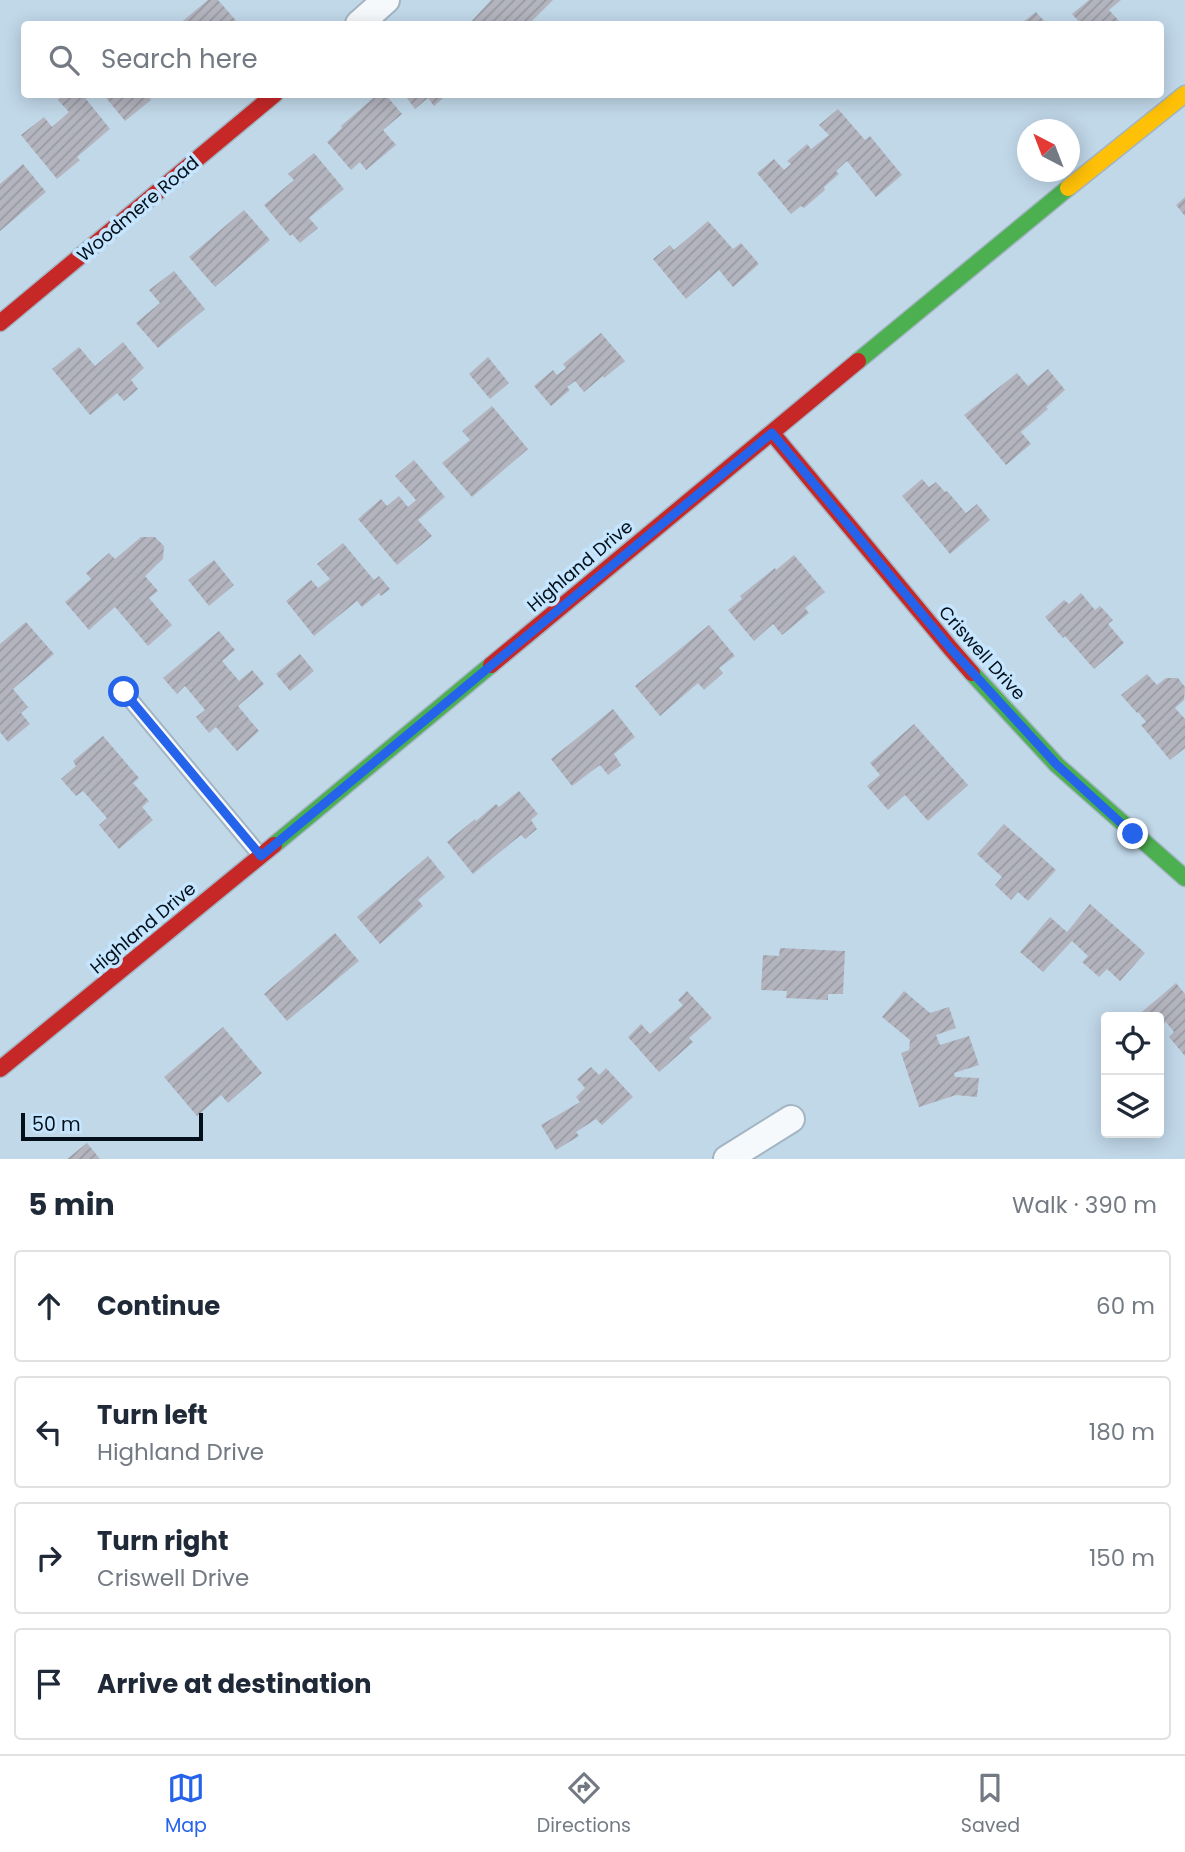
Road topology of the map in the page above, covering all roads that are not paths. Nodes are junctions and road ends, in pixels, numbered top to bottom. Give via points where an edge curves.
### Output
1 (386, 0) edge
2 (362, 21) edge
3 (1185, 93) edge
4 (270, 98) edge
5 (0, 323) edge
6 (772, 433) junction
7 (124, 692) dead end
8 (261, 856) junction
9 (1185, 878) edge
10 (0, 1069) edge
11 (791, 1119) dead end
12 (727, 1159) edge

1 - 2 street
3 - 6 street, Highland Drive
4 - 5 street, Woodmere Road
6 - 8 street, Highland Drive
6 - 9 street, Criswell Drive via 951,649 1057,765
7 - 8 lane
8 - 10 street, Highland Drive
11 - 12 street

